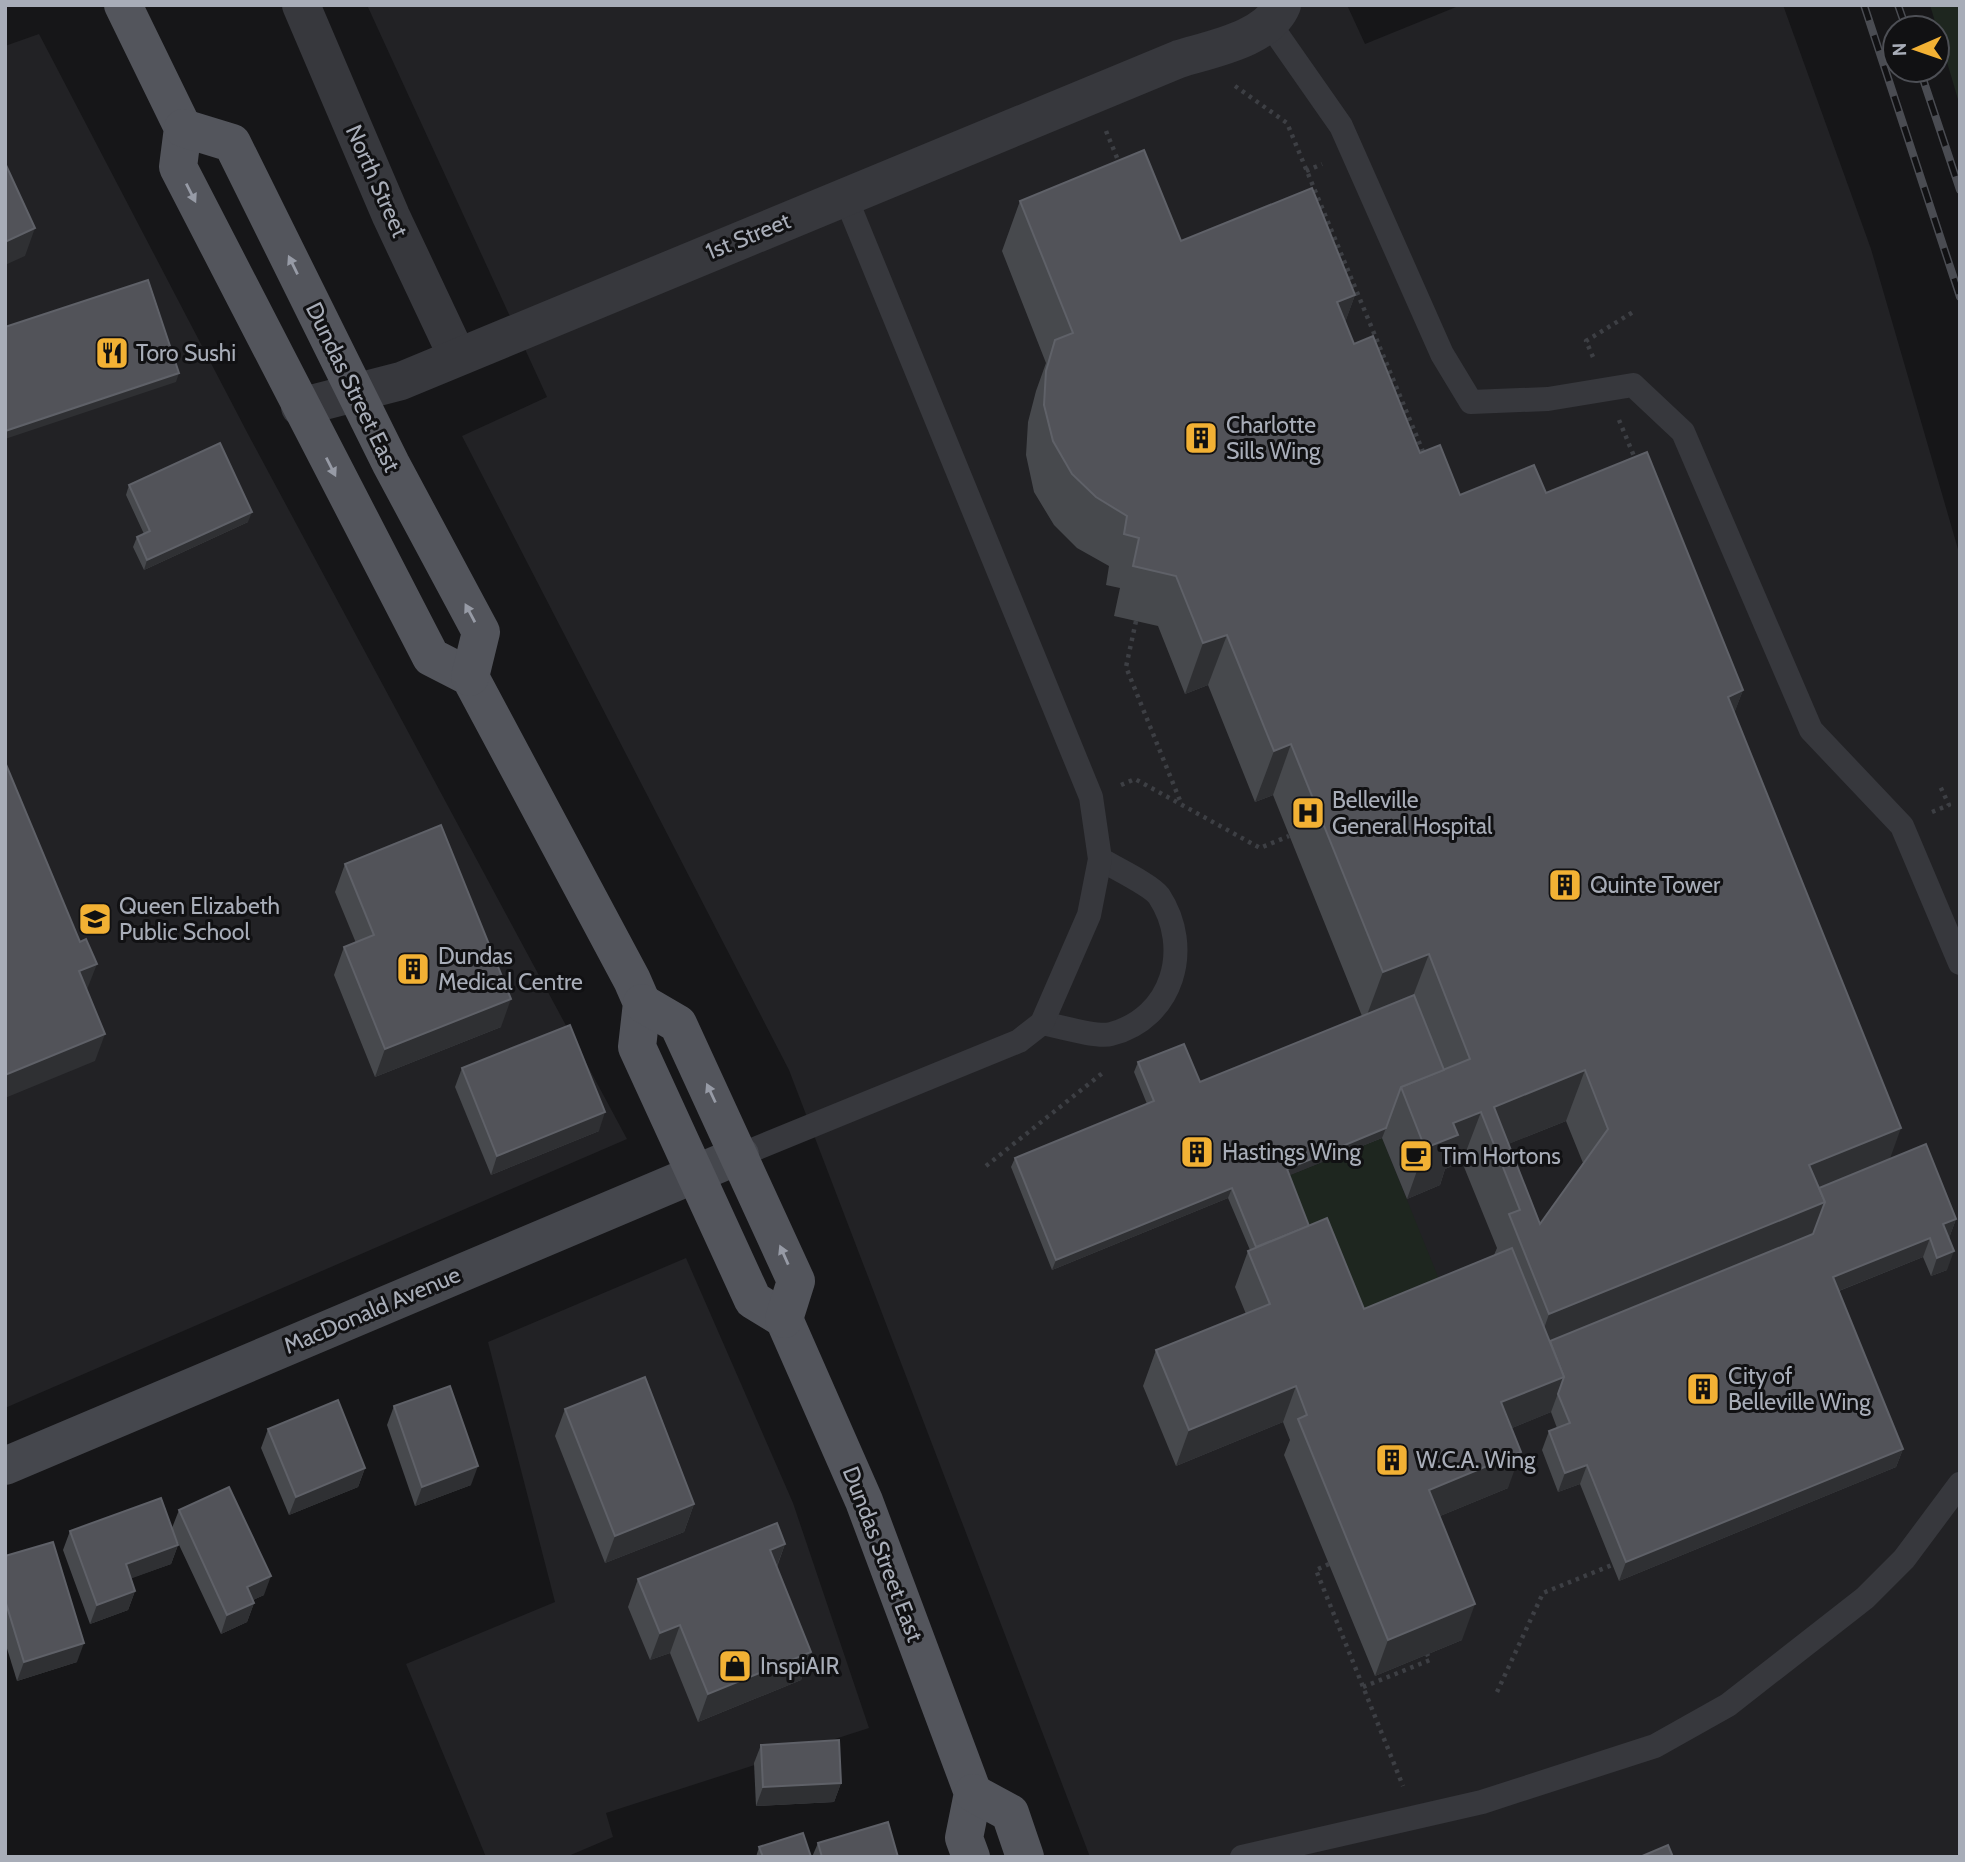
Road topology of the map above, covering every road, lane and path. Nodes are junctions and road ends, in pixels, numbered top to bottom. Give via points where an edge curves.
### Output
1 (123, 5) edge
2 (301, 5) edge
3 (1275, 14) edge
4 (1192, 55) junction
5 (1091, 95) junction
6 (183, 128) junction
7 (1122, 169) edge
8 (845, 196) junction
9 (1633, 312) dead end
10 (457, 356) junction
11 (1606, 389) junction
12 (356, 392) junction
13 (300, 407) junction
14 (1427, 462) edge
15 (1638, 466) edge
16 (1136, 621) edge
17 (470, 677) junction
18 (1940, 786) dead end
19 (1091, 797) junction
20 (1181, 804) junction
21 (1949, 805) dead end
22 (1289, 836) dead end
23 (1100, 859) junction
24 (1960, 963) edge
25 (642, 1003) junction
26 (1042, 1023) junction
27 (1111, 1068) dead end
28 (740, 1154) junction
29 (986, 1166) dead end
30 (694, 1173) junction
31 (784, 1319) junction
32 (5, 1466) edge
33 (1960, 1484) edge
34 (1329, 1564) dead end
35 (1612, 1565) dead end
36 (1427, 1654) edge
37 (1363, 1687) junction
38 (1497, 1692) dead end
39 (973, 1793) junction
40 (1415, 1816) junction
41 (971, 1857) edge
42 (1025, 1857) edge
43 (1242, 1857) edge

1 - 6 main road
2 - 10 street, North Street
3 - 4 street, 1st Street via 1247,36
3 - 11 lane via 1342,126 1442,354 1471,402 1548,399
4 - 5 street, 1st Street
4 - 14 path via 1287,123
5 - 7 path
5 - 8 street, 1st Street
12 -> 6 main road, Dundas Street East via 232,143
6 -> 13 main road via 178,167
8 - 10 street, 1st Street
8 - 19 lane
9 - 11 path via 1586,341
10 - 12 street, 1st Street via 401,381
11 - 15 path
11 - 24 lane via 1633,385 1683,432 1811,730 1902,826
12 - 13 street, 1st Street
17 -> 12 main road, Dundas Street East via 481,632
13 -> 17 main road via 431,657
16 - 20 path via 1126,667
17 - 25 main road
18 - 21 path
19 - 20 path via 1135,779
19 - 23 lane
20 - 22 path via 1261,848
23 - 26 lane via 1089,915
23 - 26 lane via 1158,895 1176,939 1172,983 1146,1018 1109,1035
28 -> 25 main road via 678,1024
25 - 30 main road via 637,1047
26 - 28 lane via 1020,1041
27 - 29 path
28 - 30 street, MacDonald Avenue
31 -> 28 main road via 796,1281
30 - 31 main road via 753,1300
30 - 32 street, MacDonald Avenue
31 - 39 main road, Dundas Street East via 864,1501
33 - 40 lane via 1904,1559 1865,1598 1728,1705 1655,1745 1482,1801
34 - 37 path via 1316,1570
35 - 38 path via 1543,1592
36 - 37 path via 1430,1660
37 - 40 path
39 - 41 main road via 964,1838
39 - 42 main road via 1010,1813
40 - 43 lane

